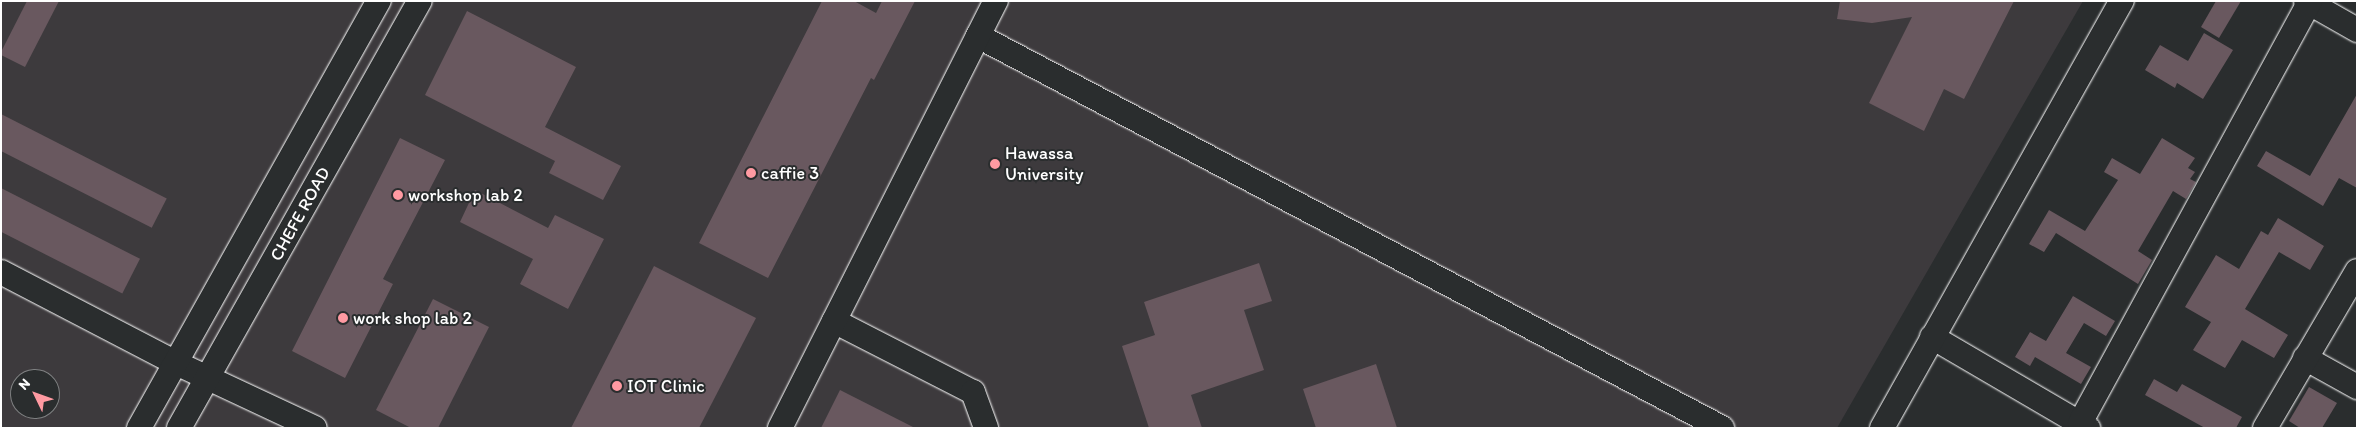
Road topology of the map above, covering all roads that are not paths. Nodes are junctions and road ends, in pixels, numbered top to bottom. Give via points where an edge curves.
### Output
1 (379, 1) edge
2 (420, 1) edge
3 (996, 1) edge
4 (2122, 1) edge
5 (2308, 2) edge
6 (2357, 30) edge
7 (978, 36) junction
8 (2357, 271) edge
9 (1, 272) edge
10 (834, 321) junction
11 (1932, 337) junction
12 (2305, 358) junction
13 (176, 363) junction
14 (208, 378) junction
15 (2357, 387) edge
16 (2084, 426) edge
17 (139, 428) edge
18 (180, 428) edge
19 (315, 428) edge
20 (780, 428) edge
21 (986, 428) edge
22 (1722, 428) edge
23 (1882, 428) edge
24 (2265, 428) edge

1 - 13 street, CHEFE ROAD
2 - 14 street, CHEFE ROAD
3 - 7 street
4 - 11 street
5 - 6 street
5 - 16 street
7 - 10 street
7 - 22 street
8 - 12 street
9 - 13 street
10 - 20 street
10 - 21 street via 973,392
11 - 16 street
11 - 23 street
12 - 15 street
12 - 24 street
13 - 14 street
13 - 17 street, CHEFE ROAD
14 - 18 street, CHEFE ROAD
14 - 19 street

